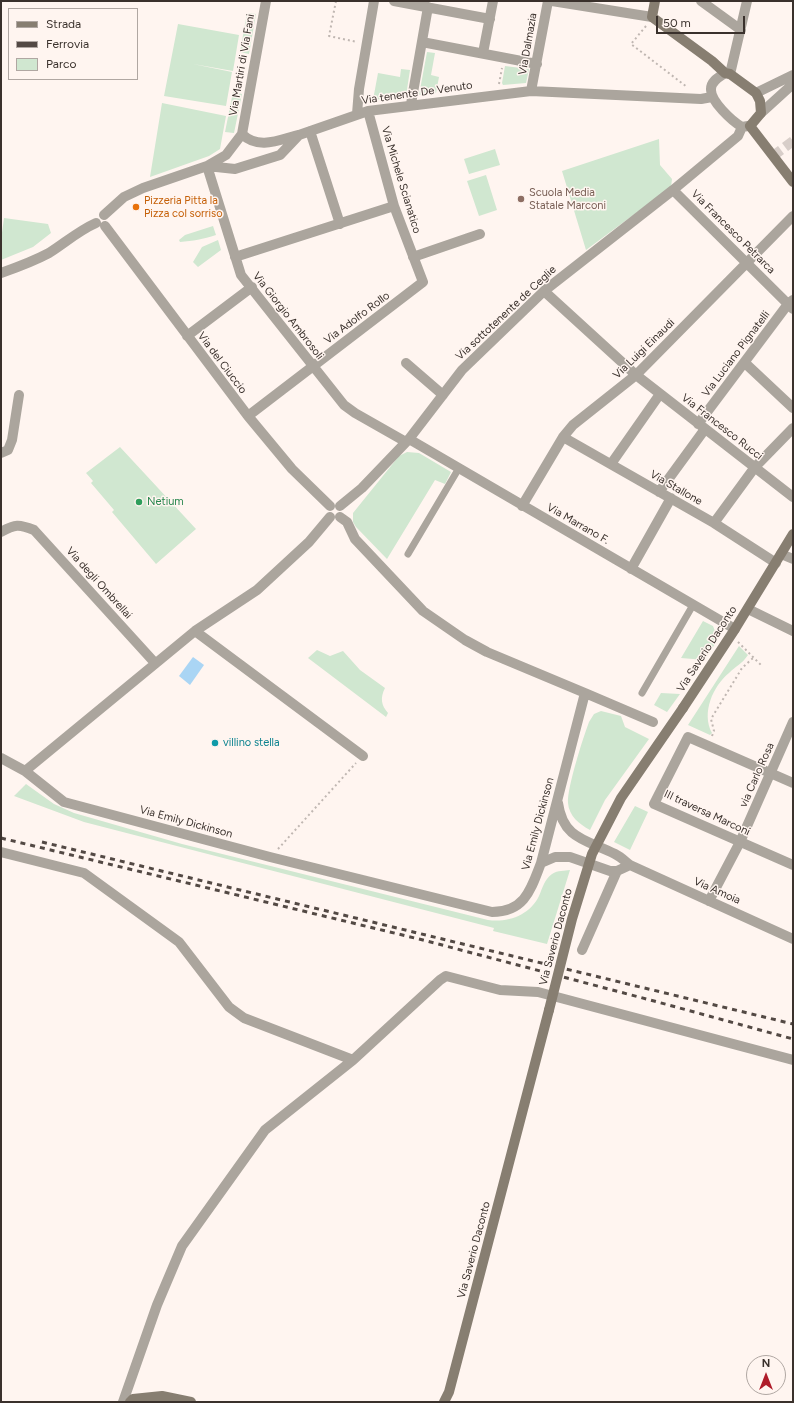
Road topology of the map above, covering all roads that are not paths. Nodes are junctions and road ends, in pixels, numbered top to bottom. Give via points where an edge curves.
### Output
1 (266, 1) edge
2 (374, 1) edge
3 (394, 1) edge
4 (493, 1) edge
5 (548, 1) edge
6 (552, 1) edge
7 (655, 1) edge
8 (701, 1) edge
9 (747, 1) edge
10 (428, 6) junction
11 (652, 17) junction
12 (490, 19) junction
13 (741, 30) junction
14 (422, 42) junction
15 (483, 53) junction
16 (537, 64) junction
17 (728, 73) junction
18 (793, 75) edge
19 (793, 84) edge
20 (532, 91) junction
21 (756, 93) junction
22 (712, 97) junction
23 (411, 104) junction
24 (368, 111) junction
25 (761, 113) junction
26 (357, 114) junction
27 (746, 126) junction
28 (310, 131) junction
29 (242, 134) junction
30 (299, 135) junction
31 (207, 166) junction
32 (793, 182) edge
33 (673, 190) junction
34 (394, 206) junction
35 (793, 216) edge
36 (340, 224) junction
37 (100, 225) junction
38 (480, 234) dead end
39 (413, 257) junction
40 (235, 258) junction
41 (748, 263) junction
42 (1, 273) edge
43 (423, 282) joint
44 (252, 287) junction
45 (544, 291) junction
46 (791, 305) edge
47 (187, 336) junction
48 (406, 363) dead end
49 (745, 363) junction
50 (313, 366) junction
51 (636, 375) junction
52 (660, 394) junction
53 (19, 395) dead end
54 (443, 395) junction
55 (793, 408) edge
56 (248, 416) junction
57 (702, 426) junction
58 (793, 428) edge
59 (563, 437) junction
60 (407, 440) junction
61 (1, 453) edge
62 (611, 464) junction
63 (755, 467) junction
64 (459, 468) junction
65 (659, 492) junction
66 (793, 497) edge
67 (671, 498) junction
68 (335, 506) junction
69 (522, 506) junction
70 (335, 516) junction
71 (714, 523) junction
72 (1, 532) edge
73 (793, 534) edge
74 (408, 554) dead end
75 (781, 554) junction
76 (793, 559) edge
77 (776, 563) junction
78 (631, 569) junction
79 (693, 605) junction
80 (748, 609) junction
81 (195, 631) junction
82 (793, 631) edge
83 (733, 633) junction
84 (155, 663) junction
85 (642, 692) dead end
86 (585, 693) junction
87 (653, 722) dead end
88 (793, 722) edge
89 (363, 756) road end
90 (1, 758) edge
91 (25, 771) junction
92 (770, 773) junction
93 (793, 783) edge
94 (557, 799) junction
95 (740, 842) junction
96 (1, 852) edge
97 (541, 863) junction
98 (630, 865) junction
99 (793, 865) edge
100 (618, 871) junction
101 (709, 901) junction
102 (793, 939) edge
103 (582, 950) dead end
104 (353, 1060) junction
105 (793, 1060) edge
106 (449, 1397) edge
107 (123, 1402) edge
108 (130, 1402) edge
109 (191, 1402) edge
110 (444, 1402) edge

1 - 29 street, Via Martiri di Via Fani
2 - 26 street
3 - 10 street
4 - 12 street
5 - 16 street, Via Dalmazia
6 - 11 street
7 - 11 street
8 - 13 street
9 - 13 street
10 - 12 street
10 - 14 street
11 - 17 street
12 - 15 street
13 - 17 street
14 - 15 street
14 - 23 street
15 - 16 street
16 - 20 street, Via Dalmazia
17 - 21 street
17 - 22 street via 715,79 711,88
18 - 21 street
19 - 25 street
20 - 22 street, Via tenente De Venuto
20 - 23 street, Via tenente De Venuto
21 - 25 street
22 - 27 street via 732,121
23 - 24 street, Via tenente De Venuto
24 - 26 street, Via tenente De Venuto
24 - 34 street, Via Michele Scianatico
25 - 27 street
26 - 28 street, Via tenente De Venuto
27 - 32 street
27 - 33 street, Via sottotenente de Ceglie via 738,136
28 - 30 street, Via tenente De Venuto
28 - 36 street
29 - 30 street via 248,140 266,143
29 - 31 street via 226,155
30 - 31 street, Via tenente De Venuto via 280,155 235,170
31 - 37 street, Via tenente De Venuto via 124,197 104,215 108,221
31 - 40 street, Via Giorgio Ambrosoli
33 - 41 street, Via Francesco Petrarca
33 - 45 street, Via sottotenente de Ceglie
34 - 36 street
34 - 39 street, Via Michele Scianatico
35 - 41 street, Via Luigi Einaudi
36 - 40 street
37 - 42 street via 82,229 50,252 26,265
37 - 47 street, Via del Ciuccio
38 - 39 street
39 - 43 street, Via Michele Scianatico
40 - 44 street, Via Giorgio Ambrosoli via 241,275
41 - 46 street, Via Francesco Petrarca
41 - 51 street, Via Luigi Einaudi
43 - 50 street, Via Adolfo Rollo
44 - 47 street
44 - 50 street, Via Giorgio Ambrosoli
45 - 51 street, Via Francesco Rucci
45 - 54 street, Via sottotenente de Ceglie via 462,370
46 - 49 street, Via Luciano Pignatelli
47 - 56 street, Via del Ciuccio
48 - 54 street
49 - 55 street
49 - 57 street, Via Luciano Pignatelli
50 - 56 street, Via Adolfo Rollo
50 - 60 street, Via Giorgio Ambrosoli via 344,405
51 - 52 street, Via Francesco Rucci
51 - 59 street, Via Luigi Einaudi via 573,425
52 - 57 street, Via Francesco Rucci
52 - 62 street
53 - 61 street via 12,440 8,450
54 - 60 street, Via sottotenente de Ceglie
56 - 68 street, Via del Ciuccio via 292,469
57 - 63 street, Via Francesco Rucci
57 - 65 street, Via Luciano Pignatelli
58 - 63 street
59 - 62 street, Via Stallone
59 - 69 street, Via Luigi Einaudi
60 - 64 street, Via Marrano F.
60 - 68 street, Via sottotenente de Ceglie via 362,488
62 - 65 street, Via Stallone
63 - 66 street, Via Francesco Rucci
63 - 71 street
64 - 69 street, Via Marrano F.
64 - 74 lane
65 - 67 street, Via Stallone
67 - 71 street, Via Stallone
67 - 78 street
68 - 70 street via 328,512
69 - 78 street, Via Marrano F.
70 - 81 street via 257,590
70 - 86 street via 347,522 355,539 423,611 465,640 488,652
71 - 77 street, Via Stallone
72 - 84 street, Via degli Ombrellai via 21,524 34,530
73 - 75 street, Via Saverio Daconto
75 - 76 street
75 - 77 street, Via Saverio Daconto
77 - 80 street, Via Saverio Daconto
78 - 79 street, Via Marrano F.
79 - 83 street, Via Marrano F.
79 - 85 lane
80 - 82 street
80 - 83 street, Via Saverio Daconto
81 - 84 street
81 - 89 street
83 - 106 street, Via Saverio Daconto, bridge via 622,798 592,854 572,920
84 - 91 street
86 - 87 street
86 - 94 street, Via Emily Dickinson
88 - 92 street, via Carlo Rosa
90 - 91 street, Via Emily Dickinson
91 - 97 street, Via Emily Dickinson via 64,802 492,912 510,910 521,902 531,889
92 - 93 street
92 - 95 street, via Carlo Rosa
92 - 95 street, III traversa Marconi via 688,736 654,804
94 - 97 street, Via Emily Dickinson
94 - 98 street, Via Amoia via 561,818 576,838 617,855
95 - 99 street, III traversa Marconi
95 - 101 street, via Carlo Rosa
96 - 104 street via 84,872 179,942 229,1007 244,1018
97 - 100 street via 556,857 570,857 610,871
98 - 100 street
98 - 101 street, Via Amoia
100 - 103 street
101 - 102 street, Via Amoia
104 - 105 street via 446,976 500,990 538,992
104 - 107 street via 265,1130 182,1246 157,1305
106 - 110 street, Via Saverio Daconto
108 - 109 street via 134,1399 162,1396

